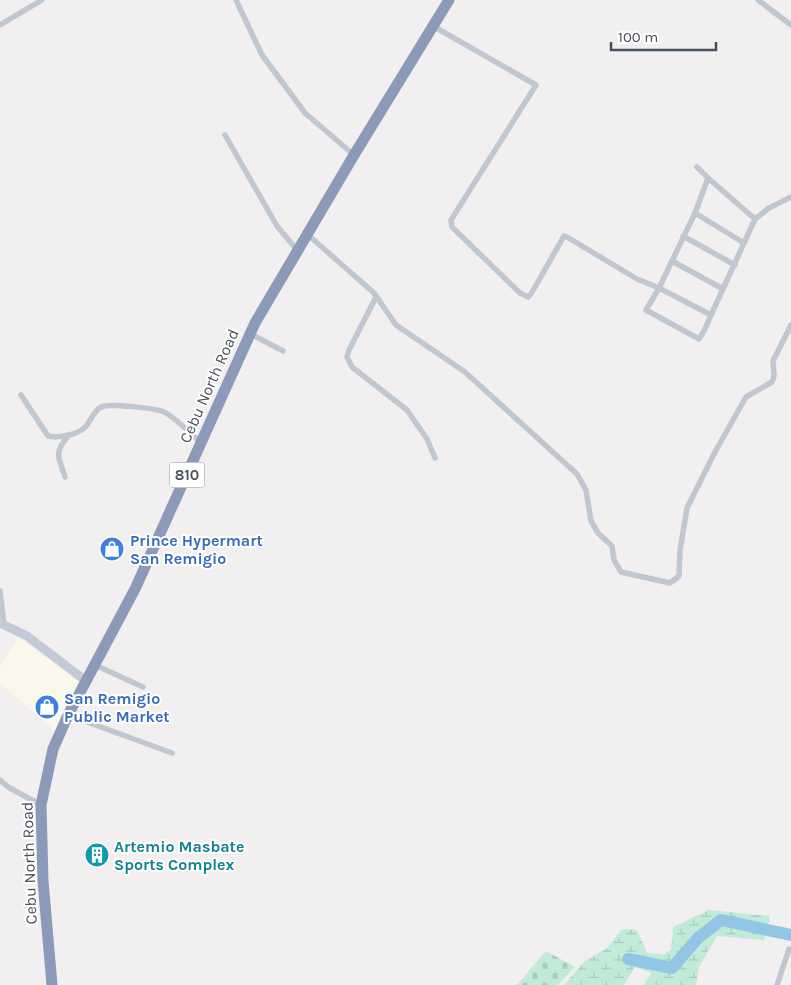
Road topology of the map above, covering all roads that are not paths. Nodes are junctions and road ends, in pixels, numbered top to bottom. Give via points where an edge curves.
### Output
1 (42, 0) edge
2 (236, 0) edge
3 (449, 0) edge
4 (758, 0) edge
5 (0, 25) edge
6 (791, 25) edge
7 (433, 26) junction
8 (225, 135) dead end
9 (354, 155) junction
10 (697, 167) dead end
11 (708, 178) junction
12 (791, 197) edge
13 (695, 213) junction
14 (755, 219) junction
15 (307, 234) junction
16 (683, 236) junction
17 (744, 243) junction
18 (298, 250) junction
19 (672, 261) junction
20 (735, 265) junction
21 (659, 288) junction
22 (723, 289) junction
23 (376, 297) junction
24 (711, 315) junction
25 (791, 324) edge
26 (251, 334) junction
27 (283, 351) dead end
28 (21, 395) dead end
29 (68, 436) junction
30 (201, 443) junction
31 (435, 458) dead end
32 (65, 477) dead end
33 (0, 591) edge
34 (2, 624) edge
35 (95, 665) junction
36 (86, 681) junction
37 (143, 687) dead end
38 (68, 715) junction
39 (172, 752) dead end
40 (0, 780) edge
41 (41, 805) junction
42 (789, 949) dead end
43 (52, 985) edge
44 (777, 985) edge

1 - 5 street
2 - 9 street via 262,55 305,113
3 - 7 highway, Cebu North Road / 810
4 - 6 street
7 - 9 highway, Cebu North Road / 810
7 - 21 street via 536,85 454,212 452,227 528,296 564,236 637,279
8 - 18 street via 277,226
9 - 15 highway, Cebu North Road / 810
10 - 11 street
11 - 13 street
11 - 14 street
12 - 14 street
13 - 16 street
13 - 17 street
14 - 17 street
15 - 18 highway, Cebu North Road / 810
15 - 23 street
16 - 19 street
16 - 20 street
17 - 20 street
18 - 26 highway, Cebu North Road / 810
19 - 21 street
19 - 22 street
20 - 22 street
21 - 24 street
21 - 24 street via 646,310 689,335 699,339
22 - 24 street
23 - 25 street via 396,325 464,372 577,474 586,490 591,521 612,546 614,560 621,572 670,583 679,576 687,508 746,397 772,382 772,361
23 - 31 street via 347,357 352,367 407,410 427,439
26 - 27 street
26 - 30 highway, Cebu North Road / 810
28 - 29 street via 48,436
29 - 30 street via 86,428 101,407 135,406 165,412
29 - 32 street via 58,447
30 - 35 highway, Cebu North Road / 810 via 135,589
33 - 34 street
34 - 36 street via 27,636
35 - 36 highway, Cebu North Road / 810
35 - 37 street
36 - 38 highway, Cebu North Road / 810
38 - 39 street
38 - 41 highway, Cebu North Road / 810 via 53,749
40 - 41 street
41 - 43 highway, Cebu North Road / 810 via 43,881
42 - 44 street

